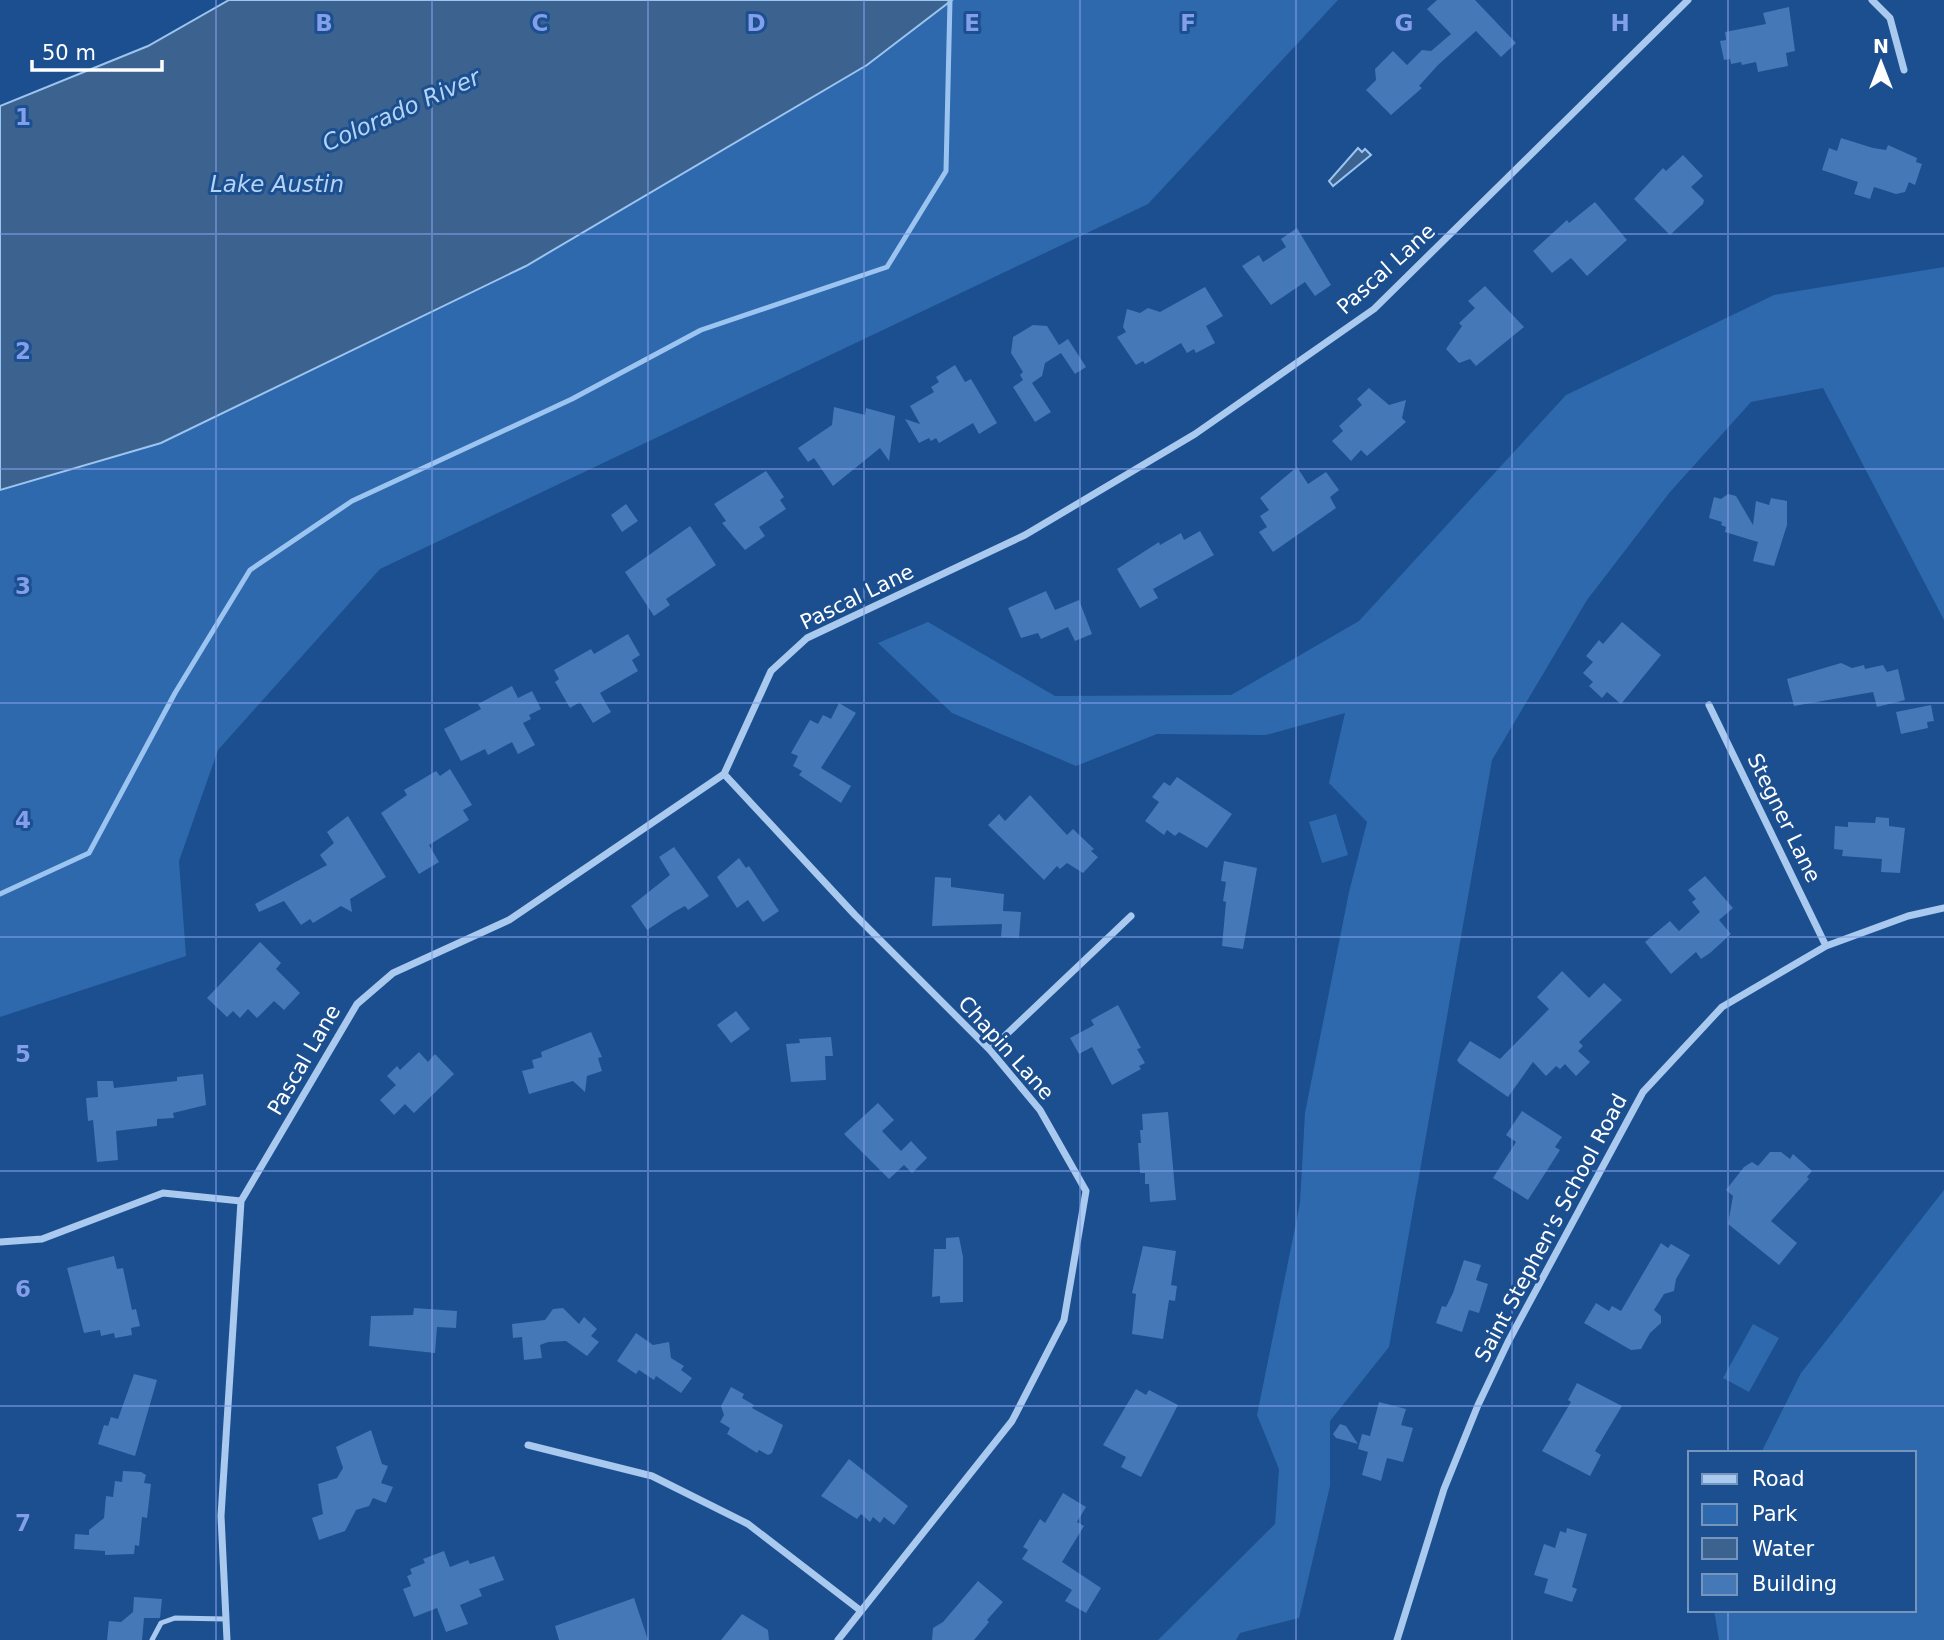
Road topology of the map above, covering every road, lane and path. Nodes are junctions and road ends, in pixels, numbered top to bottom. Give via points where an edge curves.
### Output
1 (1688, 0) edge
2 (1872, 0) edge
3 (1904, 70) dead end
4 (1709, 705) dead end
5 (724, 774) junction
6 (1944, 908) edge
7 (1131, 916) dead end
8 (1826, 946) junction
9 (990, 1050) junction
10 (241, 1201) junction
11 (0, 1242) edge
12 (528, 1445) dead end
13 (861, 1611) junction
14 (226, 1619) junction
15 (152, 1640) edge
16 (227, 1640) edge
17 (838, 1640) edge
18 (1397, 1640) edge

1 - 5 street, Pascal Lane via 1374,309 1195,434 1025,535 807,638 771,671
2 - 3 street via 1890,18
4 - 8 street, Stegner Lane
5 - 9 street, Chapin Lane via 855,915
5 - 10 street, Pascal Lane via 509,920 393,973 357,1004
6 - 8 street, Saint Stephen's School Road
7 - 9 street
8 - 18 street, Saint Stephen's School Road via 1723,1007 1643,1092 1478,1405 1444,1489
9 - 13 street, Chapin Lane via 1040,1110 1086,1191 1064,1320 1012,1421
10 - 11 street via 163,1193 42,1239
10 - 14 street, Pascal Lane via 221,1516
12 - 13 street via 652,1476 748,1524
13 - 17 street, Chapin Lane
14 - 15 lane via 175,1618 161,1623
14 - 16 street, Pascal Lane

